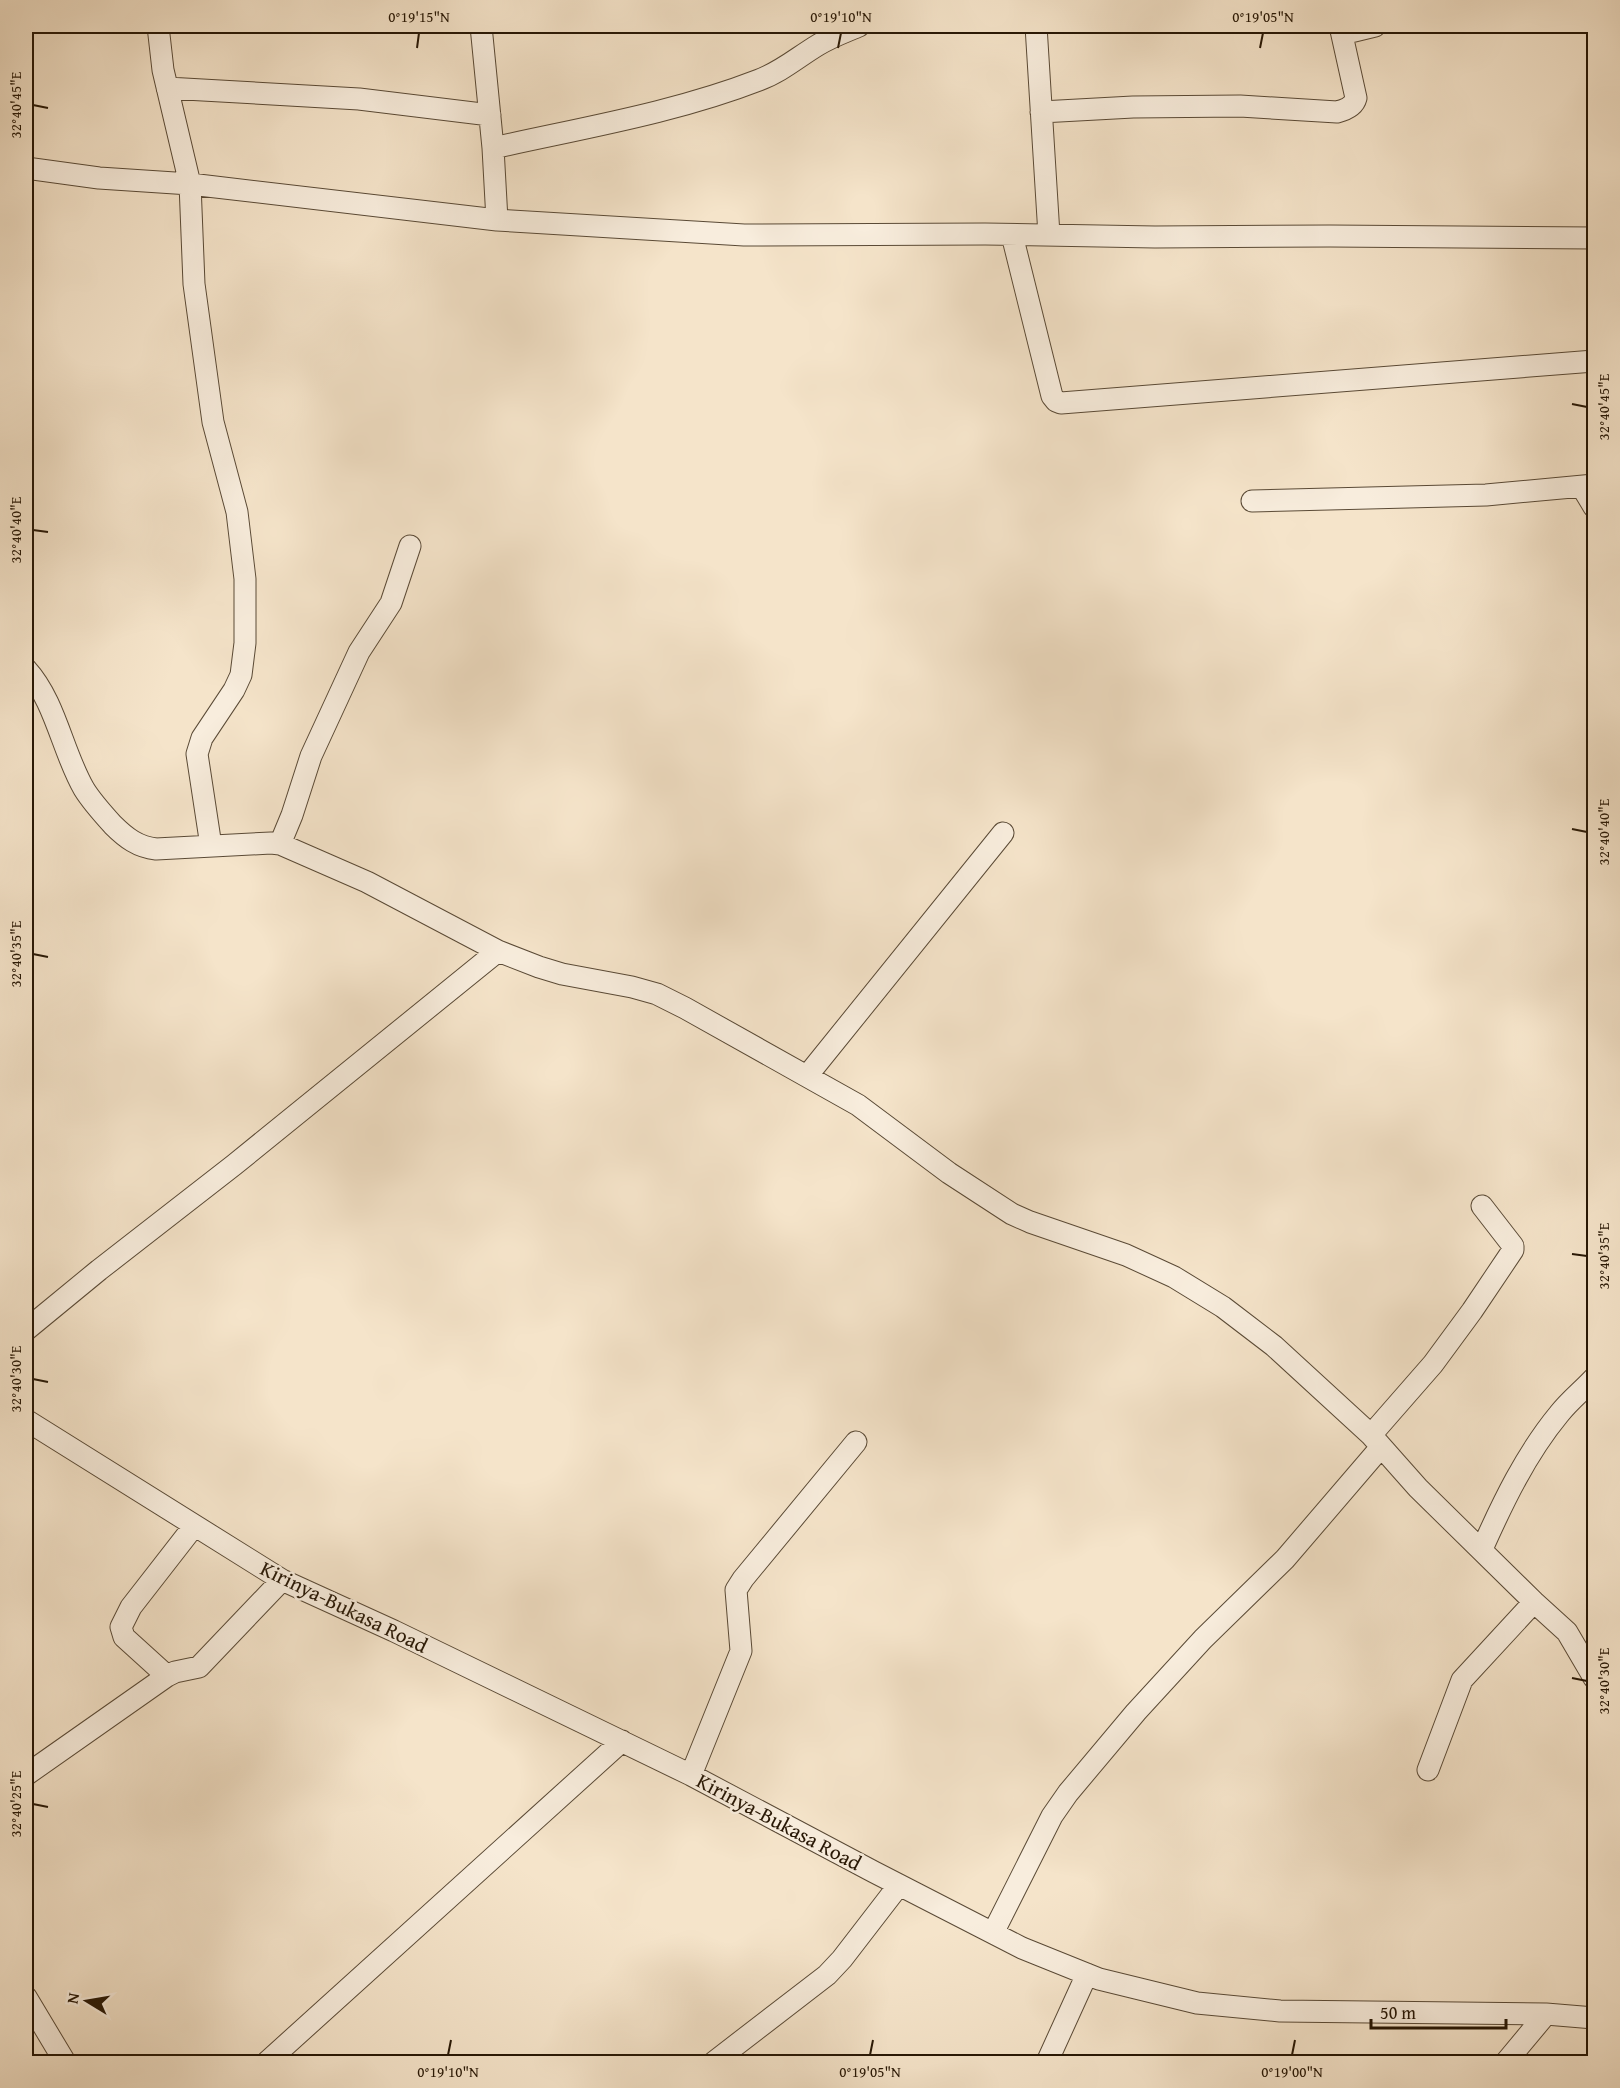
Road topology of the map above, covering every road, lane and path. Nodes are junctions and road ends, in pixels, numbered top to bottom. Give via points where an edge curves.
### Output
1 (158, 26) edge
2 (481, 26) edge
3 (859, 26) edge
4 (1036, 26) edge
5 (1375, 26) edge
6 (1341, 30) edge
7 (167, 88) junction
8 (1041, 112) junction
9 (490, 115) junction
10 (493, 148) junction
11 (26, 168) edge
12 (190, 184) junction
13 (497, 220) junction
14 (1012, 235) junction
15 (1049, 235) junction
16 (1594, 238) edge
17 (1594, 361) edge
18 (1588, 486) edge
19 (1252, 501) dead end
20 (1594, 507) edge
21 (410, 546) dead end
22 (26, 669) edge
23 (1003, 833) dead end
24 (280, 844) junction
25 (211, 846) junction
26 (498, 951) junction
27 (807, 1076) junction
28 (1482, 1206) dead end
29 (26, 1330) edge
30 (1594, 1378) edge
31 (26, 1420) edge
32 (1376, 1441) junction
33 (856, 1442) dead end
34 (194, 1526) junction
35 (1482, 1549) junction
36 (282, 1580) junction
37 (1534, 1602) junction
38 (167, 1676) junction
39 (1594, 1678) edge
40 (622, 1742) junction
41 (1428, 1770) dead end
42 (691, 1774) junction
43 (26, 1775) edge
44 (899, 1885) junction
45 (993, 1933) junction
46 (1087, 1974) junction
47 (26, 1997) edge
48 (1546, 2014) junction
49 (1594, 2018) edge
50 (65, 2062) edge
51 (267, 2062) edge
52 (714, 2062) edge
53 (1047, 2062) edge
54 (1506, 2062) edge

1 - 7 street
2 - 9 street
3 - 10 street via 819,44 761,79 726,91 662,111
4 - 8 street
5 - 6 street
6 - 8 street via 1356,99 1337,112 1228,106
7 - 9 street via 360,99
7 - 12 street
8 - 15 street
9 - 10 street
10 - 13 street
11 - 12 street
12 - 13 street
12 - 25 street via 194,284 213,422 237,512 245,579 241,675 202,738 197,754
13 - 14 street via 744,235
14 - 15 street
14 - 17 street via 1056,402
15 - 16 street
18 - 19 street via 1486,495
18 - 20 street
21 - 24 street via 391,603 359,652 312,756
22 - 25 street via 43,694 84,789 122,834 149,848
23 - 27 street
24 - 25 street
24 - 26 street via 367,882
26 - 27 street via 562,974 657,994
26 - 29 street
27 - 32 street via 858,1105 1012,1214 1126,1255 1174,1277 1223,1307 1274,1346
28 - 32 street via 1513,1250 1473,1311
30 - 35 street via 1560,1412 1536,1444
31 - 34 street, Kirinya-Bukasa Road
32 - 35 street
32 - 45 street via 1284,1559 1203,1639 1075,1785 1052,1816
33 - 42 street via 736,1590 741,1650
34 - 36 street, Kirinya-Bukasa Road
34 - 38 street via 131,1607 121,1627 124,1636
35 - 37 street
36 - 38 street via 199,1667
36 - 40 street, Kirinya-Bukasa Road
37 - 39 street via 1567,1632
37 - 41 street via 1462,1680
38 - 43 street
40 - 42 street, Kirinya-Bukasa Road
40 - 51 street
42 - 44 street, Kirinya-Bukasa Road
44 - 45 street, Kirinya-Bukasa Road
44 - 52 street via 827,1975
45 - 46 street, Kirinya-Bukasa Road
46 - 48 street, Kirinya-Bukasa Road via 1197,2003 1280,2011
46 - 53 street
47 - 50 street
48 - 49 street, Kirinya-Bukasa Road
48 - 54 street

